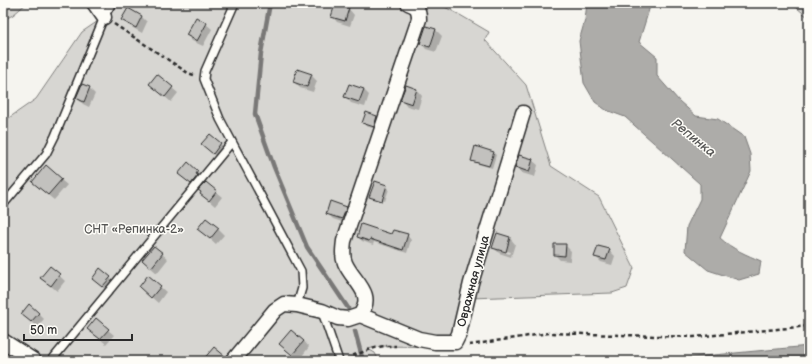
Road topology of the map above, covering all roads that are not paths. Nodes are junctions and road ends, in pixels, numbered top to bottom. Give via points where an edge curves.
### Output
1 (94, 3) edge
2 (112, 3) edge
3 (235, 3) edge
4 (408, 3) edge
5 (104, 17) junction
6 (523, 113) dead end
7 (232, 142) junction
8 (3, 205) edge
9 (297, 304) junction
10 (322, 312) junction
11 (360, 315) junction
12 (3, 341) edge
13 (34, 361) edge
14 (51, 361) edge
15 (233, 361) edge
16 (339, 361) edge

1 - 5 street
2 - 5 lane
3 - 7 lane via 205,71 204,79
4 - 11 street via 419,11 419,19 344,242 344,262 364,292 366,300 365,309
5 - 8 lane via 46,154
6 - 11 street, Овражная улица via 456,340 451,343 419,339
7 - 9 lane via 301,271 302,288
7 - 14 lane
9 - 10 street
9 - 15 street via 284,304 275,310
10 - 11 street via 348,319
10 - 16 lane
12 - 13 street

